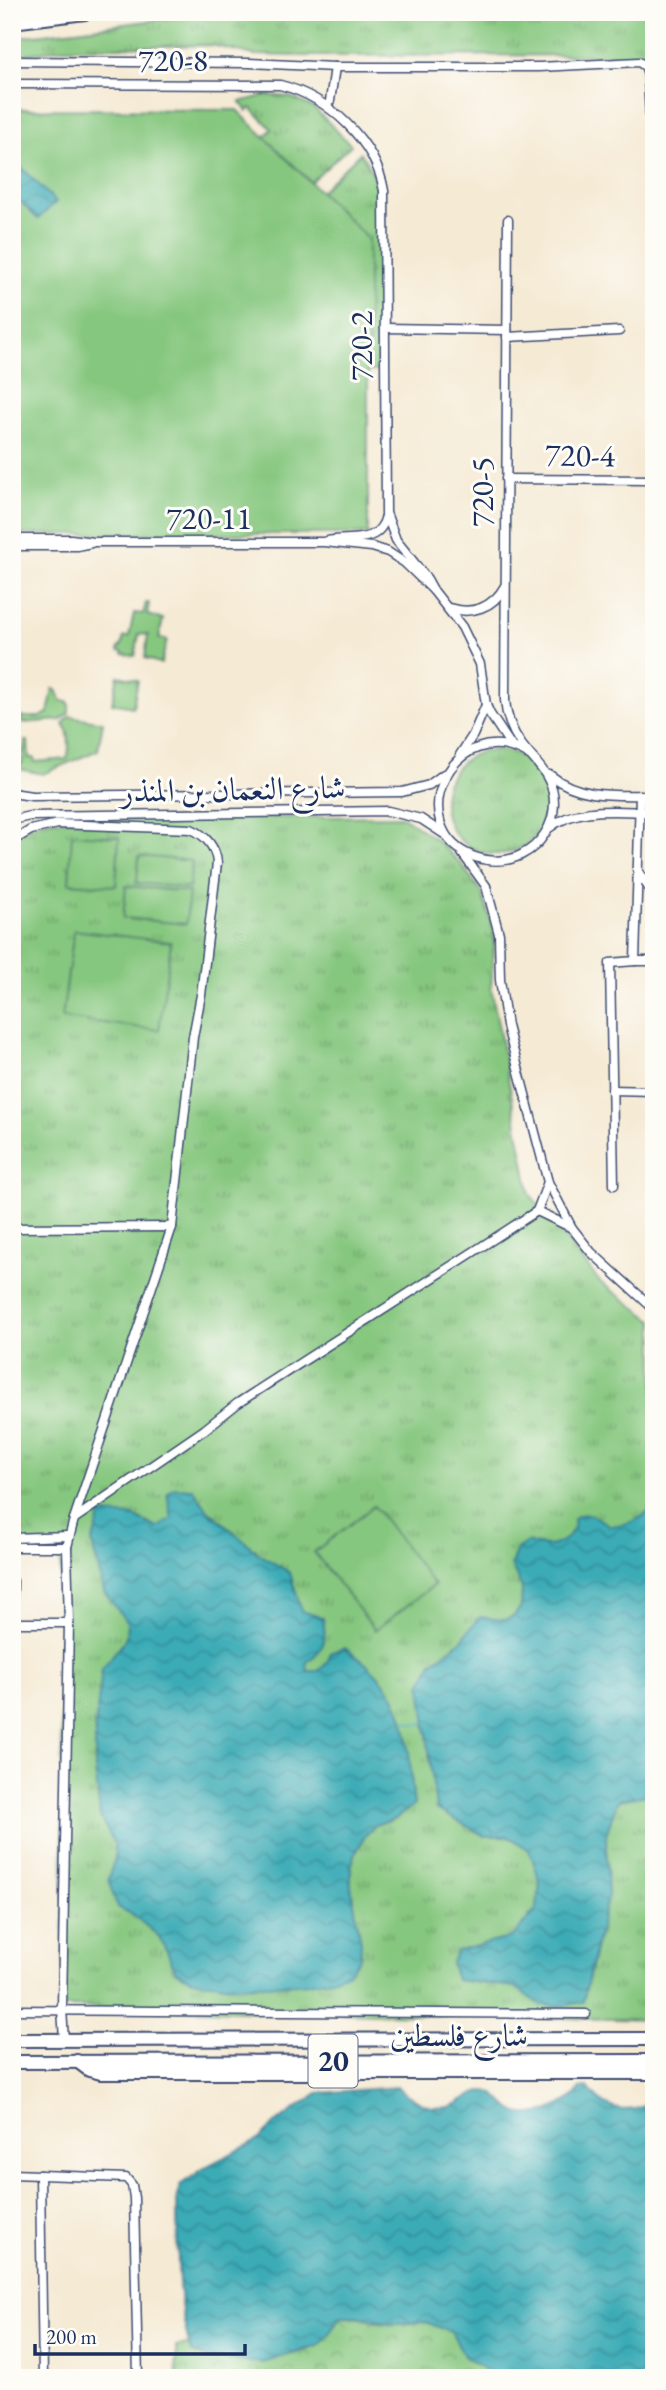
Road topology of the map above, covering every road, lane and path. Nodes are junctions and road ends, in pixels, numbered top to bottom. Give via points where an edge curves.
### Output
1 (85, 12) edge
2 (12, 21) edge
3 (12, 61) edge
4 (335, 67) junction
5 (12, 84) edge
6 (329, 105) junction
7 (654, 206) edge
8 (508, 220) dead end
9 (385, 328) junction
10 (619, 331) dead end
11 (507, 334) junction
12 (506, 479) junction
13 (654, 480) edge
14 (386, 513) junction
15 (392, 531) junction
16 (378, 532) junction
17 (12, 539) edge
18 (93, 542) junction
19 (324, 542) junction
20 (12, 546) edge
21 (399, 553) junction
22 (506, 584) junction
23 (449, 608) junction
24 (486, 705) junction
25 (512, 747) junction
26 (531, 756) junction
27 (454, 762) junction
28 (545, 771) junction
29 (447, 772) junction
30 (12, 793) edge
31 (640, 795) junction
32 (654, 795) edge
33 (639, 812) junction
34 (654, 812) edge
35 (12, 820) edge
36 (548, 828) junction
37 (449, 837) junction
38 (12, 841) edge
39 (458, 847) junction
40 (637, 870) junction
41 (654, 913) edge
42 (635, 961) junction
43 (654, 961) edge
44 (612, 1090) junction
45 (654, 1091) edge
46 (548, 1182) junction
47 (614, 1185) dead end
48 (537, 1211) junction
49 (172, 1227) junction
50 (12, 1228) edge
51 (572, 1228) junction
52 (654, 1309) edge
53 (74, 1519) junction
54 (68, 1536) junction
55 (12, 1538) edge
56 (12, 1547) edge
57 (66, 1547) junction
58 (13, 1581) edge
59 (13, 1623) edge
60 (69, 1623) junction
61 (62, 2009) junction
62 (12, 2010) edge
63 (586, 2014) dead end
64 (528, 2039) junction
65 (654, 2039) edge
66 (12, 2040) edge
67 (38, 2040) junction
68 (64, 2040) junction
69 (37, 2061) junction
70 (77, 2061) junction
71 (288, 2061) junction
72 (528, 2061) junction
73 (654, 2061) edge
74 (12, 2062) edge
75 (268, 2073) junction
76 (654, 2073) edge
77 (12, 2174) edge
78 (40, 2175) junction
79 (43, 2378) edge
80 (138, 2378) edge

1 - 2 highway
3 - 4 street, 720-8
4 - 6 street
4 - 7 street, 720-8 via 643,64 648,76
5 - 6 street, 720-8 via 270,84
6 - 9 street, 720-2 via 367,147 382,180
8 - 11 street, 720-5
9 - 11 street
9 - 14 street, 720-2
10 - 11 street
11 - 12 street, 720-5
12 - 13 street, 720-4
12 - 22 street, 720-5
14 - 15 street, 720-2
14 - 16 street
15 - 16 street, 720-11
15 - 21 street, 720-2
16 - 19 street, 720-11 via 367,538
17 - 18 street, 720-11
18 - 19 street, 720-11
18 - 20 street, 720-11
19 - 21 street, 720-11
21 - 23 street, 720-11
22 - 23 street via 497,598 482,608
22 - 26 street, 720-5 via 505,706 513,732
23 - 24 street, 720-11 via 475,651
24 - 25 street
24 - 27 street via 473,736
25 - 26 street
25 - 27 street via 481,746
26 - 28 street
27 - 29 street
28 - 31 street via 587,794
28 - 36 street via 554,805
29 - 30 street, شارع النعمان بن المنذر via 429,785 402,792
29 - 37 street via 438,805
31 - 32 street
31 - 33 street
33 - 34 street
33 - 36 street via 578,814
33 - 40 street
35 - 37 street, شارع النعمان بن المنذر via 30,816 388,811 421,819
36 - 39 street via 529,851 508,859 485,860
37 - 39 street
38 - 49 street via 30,830 58,824 191,829 216,853
39 - 46 street via 486,886 499,934 508,1026
40 - 41 street via 649,888
40 - 42 street
42 - 43 street
42 - 44 street via 610,963
44 - 45 street
44 - 47 street
46 - 48 street
46 - 51 street
48 - 51 street
48 - 53 street via 238,1403
49 - 50 street
49 - 53 street
51 - 52 street via 605,1267
53 - 54 street
54 - 55 street
54 - 57 street
56 - 57 street
57 - 60 street
58 - 59 street
59 - 60 street
60 - 61 street
61 - 62 street
61 - 63 street
61 - 68 street
64 - 65 main road, شارع فلسطين / 20
64 - 68 main road, شارع فلسطين / 20
64 - 72 main road
66 - 67 main road, شارع فلسطين / 20
67 - 68 main road, شارع فلسطين / 20
67 - 69 main road via 30,2050
69 - 70 main road, شارع فلسطين / 20
69 - 74 main road, شارع فلسطين / 20
70 - 71 main road, شارع فلسطين / 20
70 - 75 main road via 101,2073
71 - 72 main road, شارع فلسطين / 20
71 - 75 main road
72 - 73 main road, شارع فلسطين / 20
75 - 76 main road
77 - 78 street
78 - 79 street
78 - 80 street via 126,2178 132,2185

